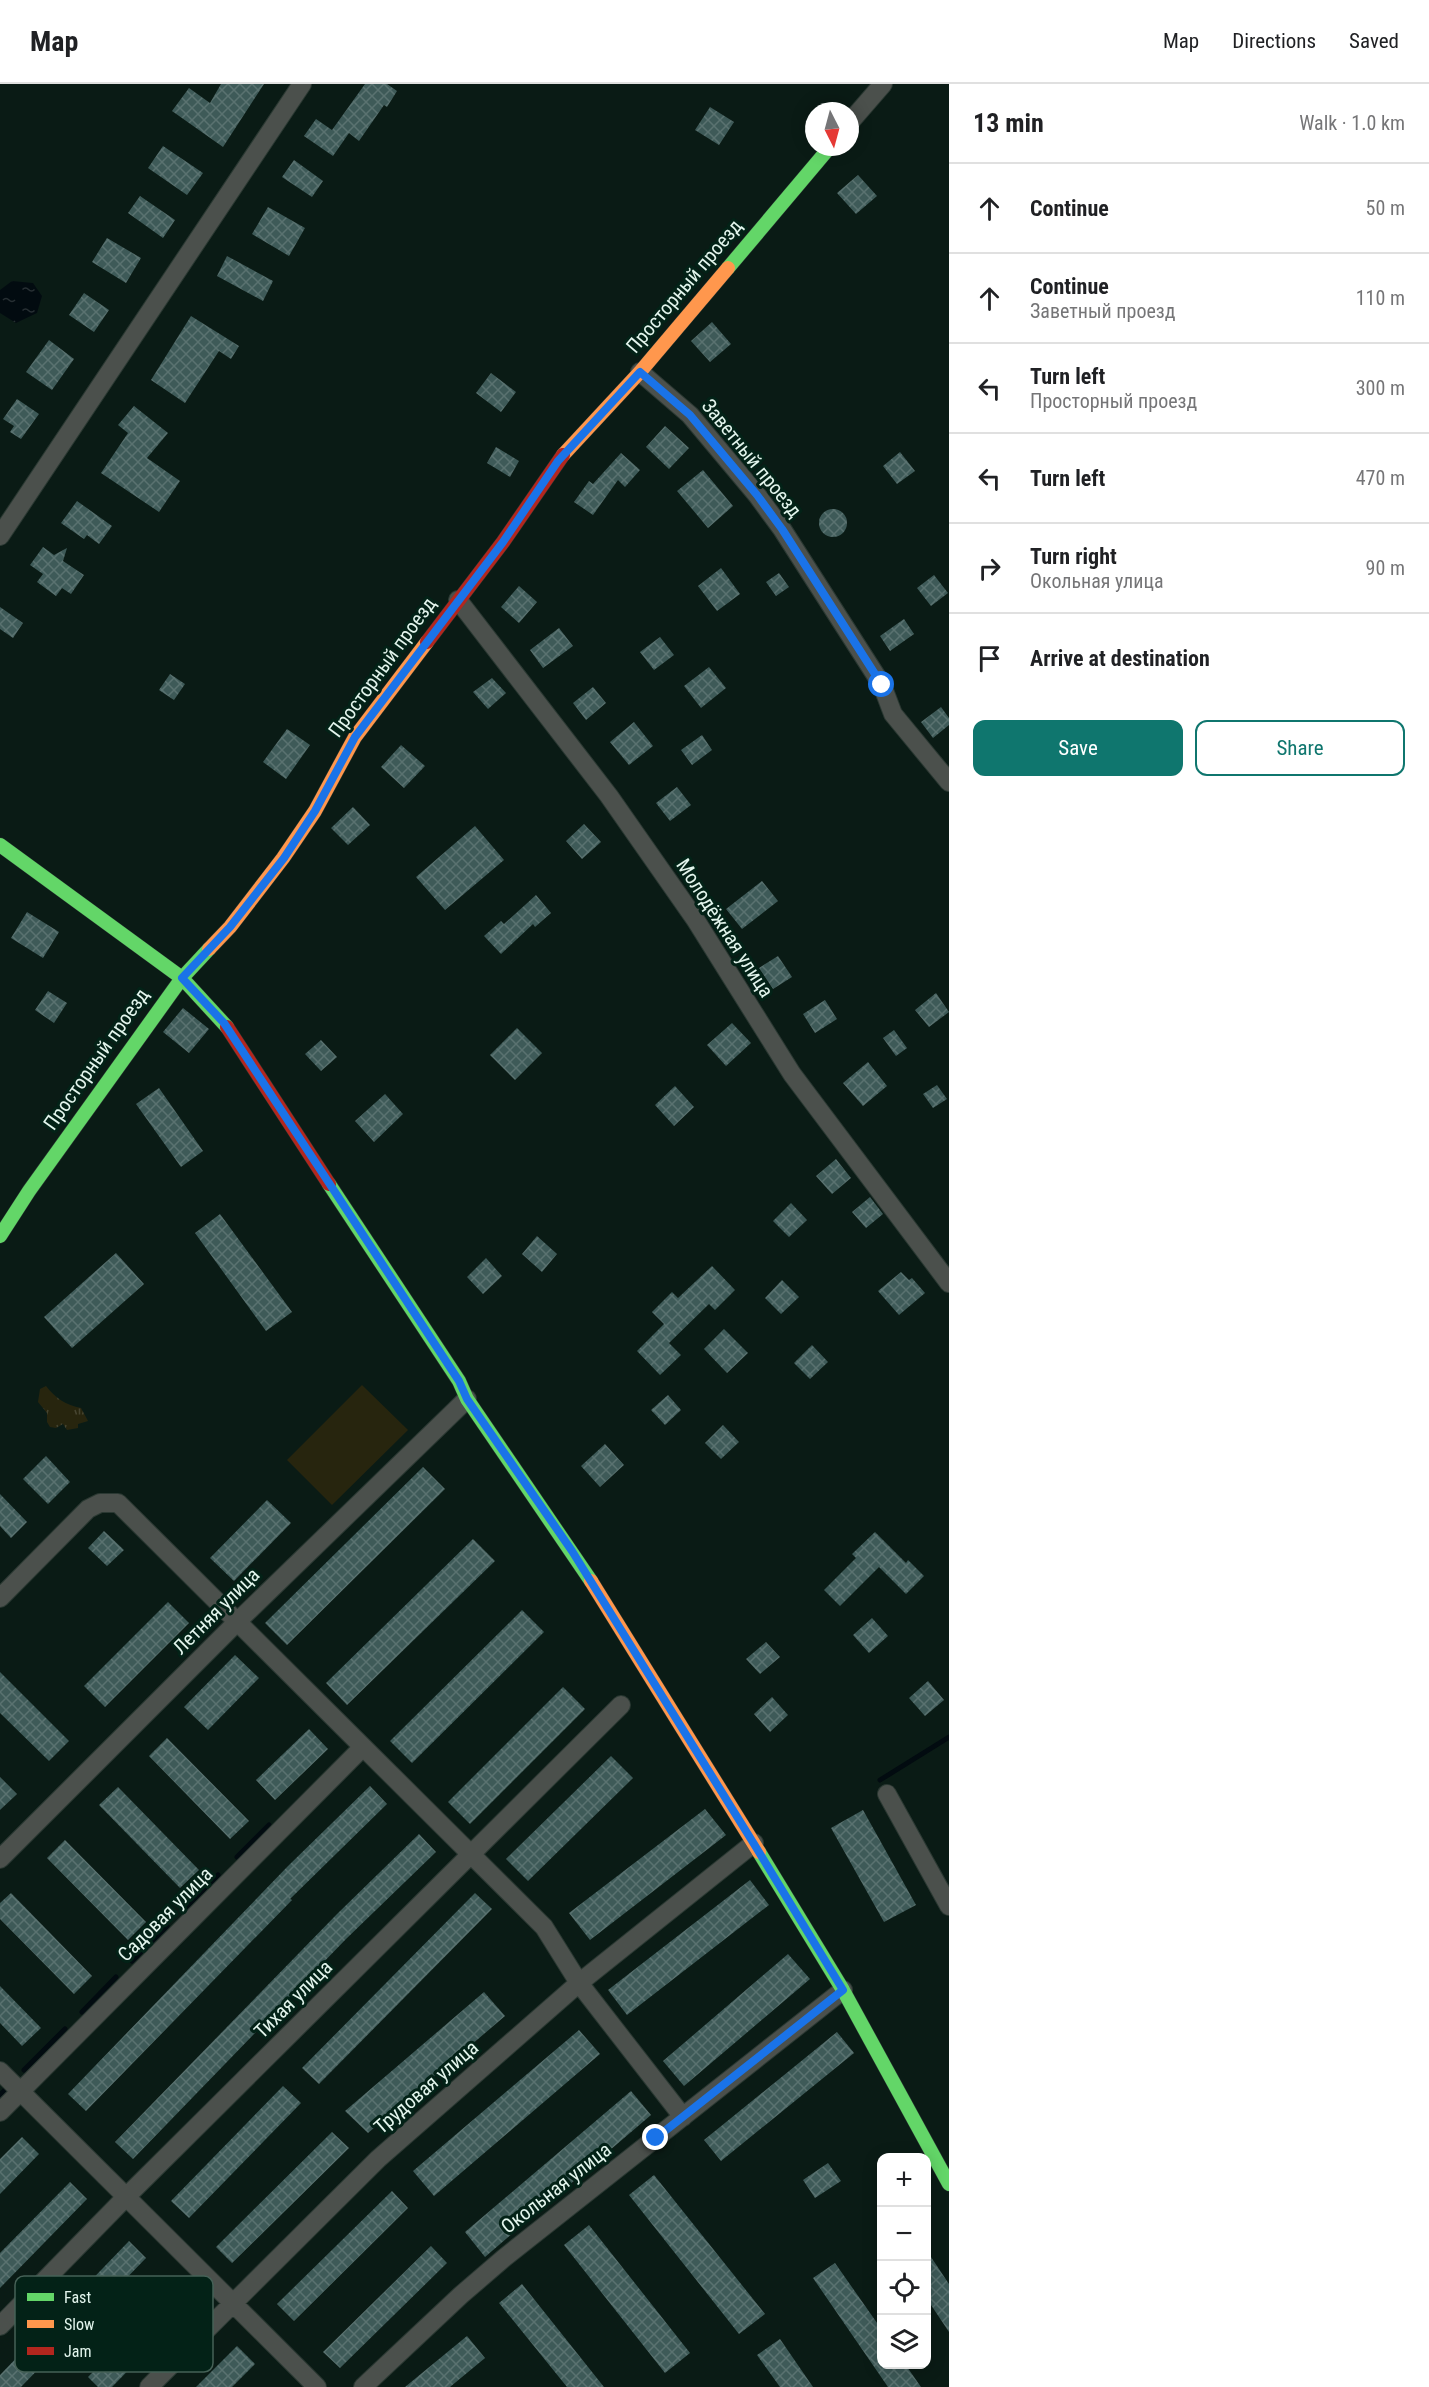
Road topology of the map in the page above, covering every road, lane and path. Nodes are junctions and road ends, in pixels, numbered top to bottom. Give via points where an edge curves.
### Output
1 (302, 84) edge
2 (883, 84) edge
3 (859, 112) edge
4 (822, 156) edge
5 (640, 372) junction
6 (0, 536) edge
7 (459, 600) junction
8 (949, 782) edge
9 (0, 845) edge
10 (182, 978) junction
11 (0, 1236) edge
12 (949, 1283) edge
13 (467, 1399) junction
14 (0, 1598) edge
15 (237, 1622) junction
16 (621, 1705) dead end
17 (362, 1748) junction
18 (887, 1794) dead end
19 (754, 1844) junction
20 (470, 1854) junction
21 (0, 1859) edge
22 (949, 1906) edge
23 (579, 1983) junction
24 (843, 1990) junction
25 (0, 2072) edge
26 (20, 2092) junction
27 (0, 2112) edge
28 (683, 2116) junction
29 (949, 2184) edge
30 (126, 2197) junction
31 (49, 2276) edge
32 (206, 2276) edge
33 (213, 2283) edge
34 (232, 2302) junction
35 (15, 2311) edge
36 (213, 2321) edge
37 (0, 2326) edge
38 (164, 2372) edge
39 (149, 2387) edge
40 (317, 2387) edge
41 (363, 2387) edge

1 - 6 street
2 - 3 street
4 - 5 street, Просторный проезд
5 - 7 street, Просторный проезд via 558,461
5 - 8 street, Заветный проезд via 690,415 757,495 882,685 892,714
7 - 10 street, Просторный проезд via 355,737 284,858 230,927
7 - 12 street, Молодёжная улица via 609,795 695,919 792,1074
9 - 10 street
10 - 11 street, Просторный проезд
10 - 13 street via 224,1023 459,1381
13 - 15 street, Летняя улица
13 - 19 street via 572,1551
14 - 15 street via 88,1509 100,1503 118,1503
15 - 17 street
15 - 21 street, Летняя улица
16 - 20 street, Тихая улица
17 - 20 street
17 - 26 street, Садовая улица
18 - 22 street
19 - 23 street, Трудовая улица
19 - 24 street
20 - 23 street via 544,1927
20 - 30 street, Тихая улица
23 - 28 street
23 - 34 street, Трудовая улица via 378,2159
24 - 28 street, Окольная улица
24 - 29 street
25 - 26 street
26 - 27 street, Садовая улица
26 - 30 street
28 - 41 street, Окольная улица via 461,2295
30 - 31 street, Тихая улица
30 - 32 street
33 - 34 street
34 - 36 street, Трудовая улица
34 - 40 street
35 - 37 street, Тихая улица
38 - 39 street, Трудовая улица

